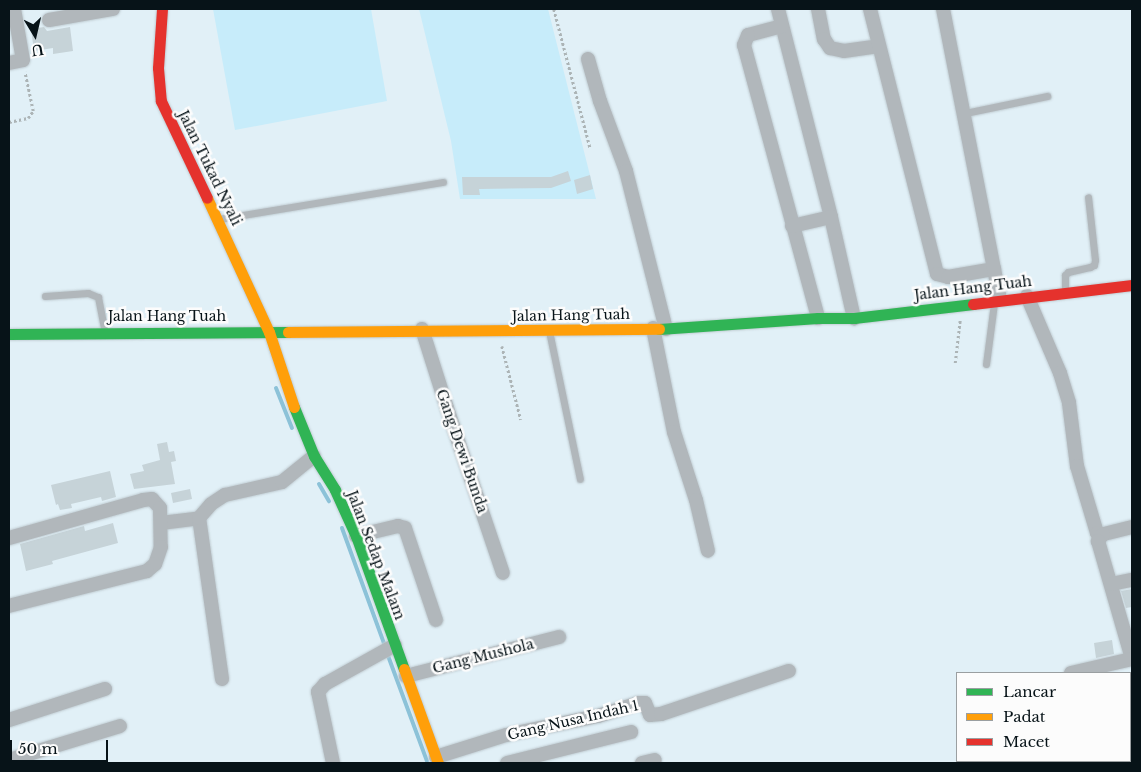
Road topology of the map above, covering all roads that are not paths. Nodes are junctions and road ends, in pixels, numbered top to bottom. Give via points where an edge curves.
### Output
1 (14, 9) edge
2 (113, 9) edge
3 (162, 9) edge
4 (778, 9) edge
5 (818, 9) edge
6 (870, 9) edge
7 (943, 9) edge
8 (49, 20) dead end
9 (782, 26) junction
10 (878, 46) junction
11 (588, 59) dead end
12 (16, 62) edge
13 (1047, 96) dead end
14 (965, 112) junction
15 (443, 182) dead end
16 (1088, 197) dead end
17 (831, 217) junction
18 (218, 220) junction
19 (792, 226) junction
20 (994, 269) junction
21 (1132, 285) edge
22 (1065, 292) junction
23 (45, 296) dead end
24 (1027, 296) junction
25 (997, 299) junction
26 (818, 318) junction
27 (854, 318) junction
28 (422, 329) junction
29 (660, 329) junction
30 (549, 330) junction
31 (104, 332) junction
32 (268, 332) junction
33 (9, 334) edge
34 (986, 364) dead end
35 (310, 459) junction
36 (580, 479) dead end
37 (199, 518) junction
38 (162, 523) junction
39 (1132, 527) edge
40 (356, 536) junction
41 (1100, 536) junction
42 (9, 538) edge
43 (708, 550) dead end
44 (503, 573) dead end
45 (1132, 580) edge
46 (1111, 584) junction
47 (9, 606) edge
48 (436, 620) dead end
49 (559, 637) dead end
50 (388, 649) junction
51 (1132, 659) edge
52 (789, 671) dead end
53 (1075, 672) edge
54 (406, 676) junction
55 (222, 680) dead end
56 (105, 689) dead end
57 (9, 720) edge
58 (120, 726) dead end
59 (631, 732) dead end
60 (9, 760) edge
61 (437, 760) edge
62 (333, 763) edge
63 (507, 763) edge

1 - 12 street
2 - 8 street
3 - 18 main road, Jalan Tukad Nyali via 158,68 161,101
4 - 9 street
5 - 10 street via 824,40 830,48 844,51
6 - 10 street
7 - 14 street
9 - 17 street
9 - 19 street via 748,35 744,45
10 - 20 street via 937,274 948,277
11 - 29 street via 626,171
13 - 14 lane
14 - 20 street
15 - 18 lane
16 - 22 lane via 1094,265 1068,272
17 - 19 street
17 - 27 street
18 - 32 main road, Jalan Tukad Nyali
19 - 26 street
20 - 25 street
21 - 22 main road, Jalan Hang Tuah
22 - 24 main road, Jalan Hang Tuah
23 - 31 lane via 88,293 98,297
24 - 25 main road, Jalan Hang Tuah
24 - 41 street via 1060,373 1069,403 1077,466
25 - 27 main road, Jalan Hang Tuah
25 - 34 lane
26 - 27 main road, Jalan Hang Tuah
26 - 29 main road, Jalan Hang Tuah
28 - 30 main road, Jalan Hang Tuah
28 - 32 main road, Jalan Hang Tuah
28 - 44 street, Gang Dewi Bunda
29 - 30 main road, Jalan Hang Tuah
29 - 43 street via 674,432
30 - 36 lane
31 - 32 main road, Jalan Hang Tuah
31 - 33 main road, Jalan Hang Tuah
32 - 35 main road, Jalan Sedap Malam
35 - 37 street via 282,482 225,495
35 - 40 main road, Jalan Sedap Malam via 335,490
37 - 38 street
37 - 55 street
38 - 42 street via 157,502 152,499
38 - 47 street via 161,547 155,564 148,571
39 - 41 street
40 - 48 street via 398,526 405,528
40 - 50 main road, Jalan Sedap Malam
41 - 46 street via 1098,541
45 - 46 street
46 - 51 street
49 - 54 street, Gang Mushola
50 - 54 main road, Jalan Sedap Malam
50 - 62 street via 325,684 318,692
51 - 53 street
52 - 61 street, Gang Nusa Indah 1 via 661,714 650,715 645,703 639,703 598,716 506,735
54 - 61 main road, Jalan Sedap Malam
56 - 57 street
58 - 60 street
59 - 63 street

